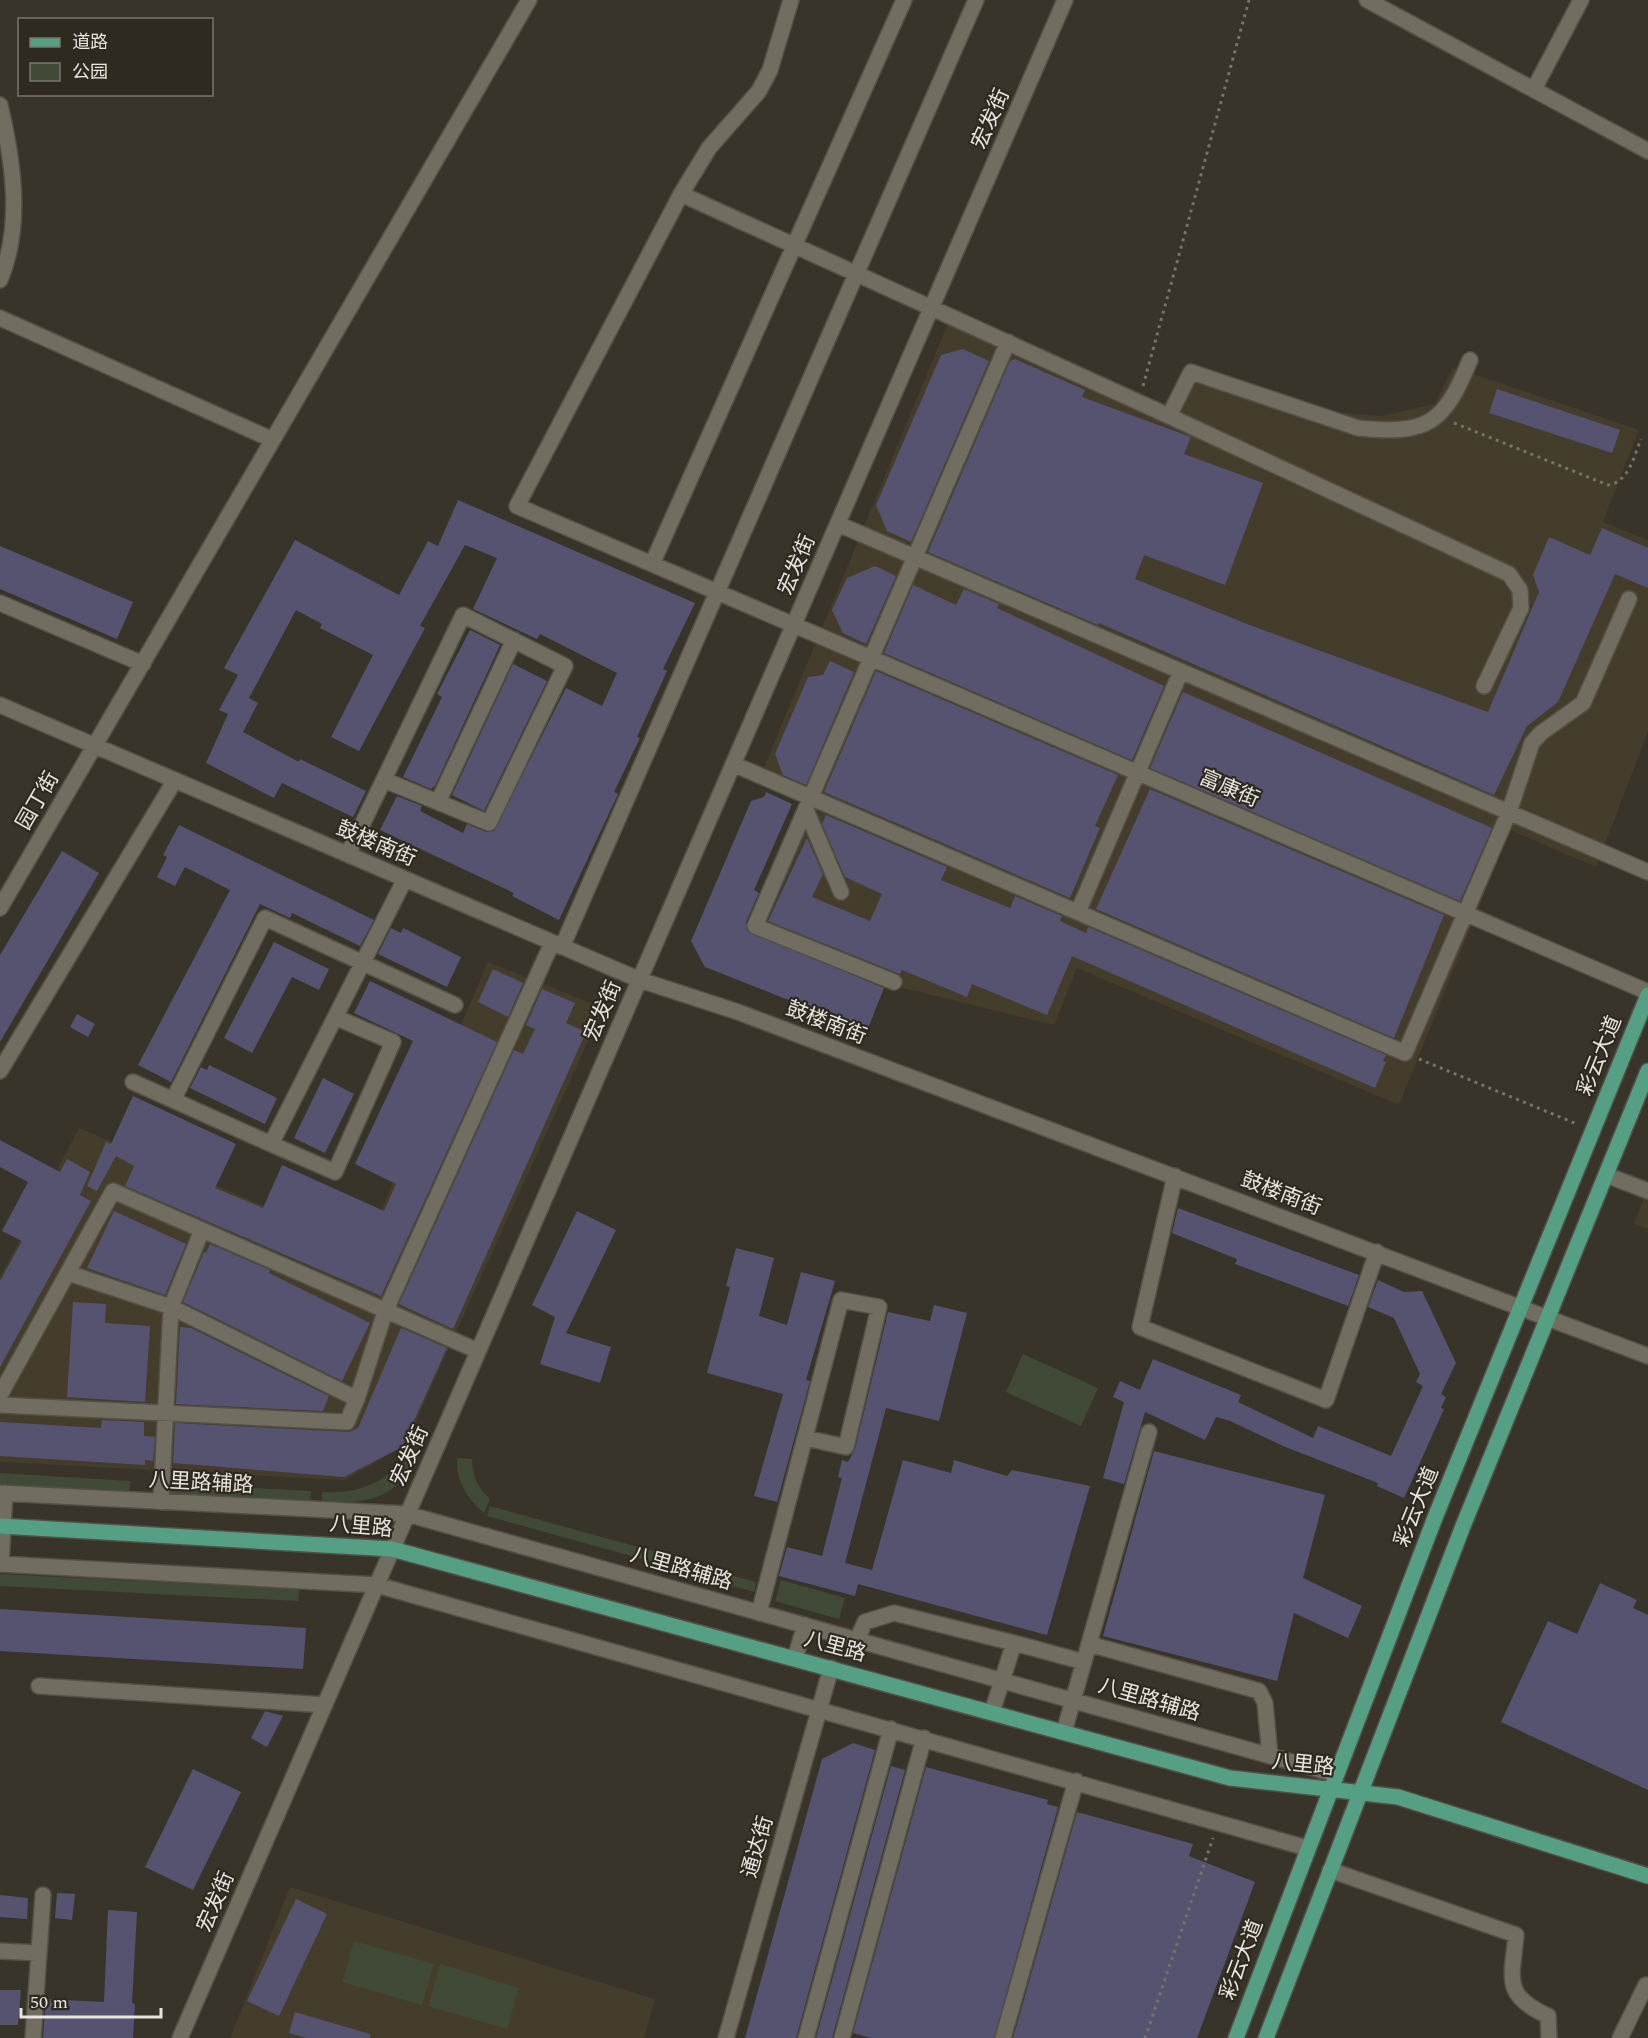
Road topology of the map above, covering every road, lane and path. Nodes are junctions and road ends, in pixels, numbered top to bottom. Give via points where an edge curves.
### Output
1 (529, 0) edge
2 (791, 0) edge
3 (904, 0) edge
4 (976, 0) edge
5 (1065, 0) edge
6 (1249, 0) edge
7 (1367, 0) edge
8 (1581, 0) edge
9 (1534, 89) junction
10 (0, 105) edge
11 (1648, 151) edge
12 (681, 194) junction
13 (794, 246) junction
14 (856, 274) junction
15 (0, 280) edge
16 (931, 308) junction
17 (0, 318) edge
18 (1008, 342) junction
19 (1470, 360) dead end
20 (1138, 402) junction
21 (1169, 416) junction
22 (1438, 416) junction
23 (1641, 439) dead end
24 (273, 440) junction
25 (838, 524) junction
26 (915, 557) junction
27 (652, 564) junction
28 (717, 592) junction
29 (1629, 599) dead end
30 (0, 603) edge
31 (794, 625) junction
32 (513, 640) junction
33 (872, 658) junction
34 (142, 664) junction
35 (1181, 671) junction
36 (1484, 686) dead end
37 (0, 705) edge
38 (95, 746) junction
39 (734, 764) junction
40 (1138, 773) junction
41 (175, 780) junction
42 (384, 780) junction
43 (438, 802) junction
44 (809, 804) junction
45 (1509, 812) junction
46 (348, 855) junction
47 (1648, 872) edge
48 (405, 879) junction
49 (841, 892) dead end
50 (0, 908) edge
51 (1078, 912) junction
52 (1465, 914) junction
53 (557, 945) junction
54 (363, 962) junction
55 (640, 980) junction
56 (894, 982) dead end
57 (1648, 993) edge
58 (455, 1005) dead end
59 (335, 1017) junction
60 (1405, 1053) junction
61 (0, 1071) edge
62 (1648, 1071) edge
63 (133, 1082) dead end
64 (173, 1100) junction
65 (1593, 1130) junction
66 (271, 1144) junction
67 (1606, 1174) junction
68 (1175, 1176) junction
69 (1648, 1191) edge
70 (202, 1230) junction
71 (1377, 1252) junction
72 (68, 1273) junction
73 (1521, 1306) junction
74 (171, 1307) junction
75 (385, 1312) junction
76 (1548, 1317) junction
77 (478, 1351) junction
78 (1648, 1356) edge
79 (0, 1395) edge
80 (357, 1399) junction
81 (0, 1405) edge
82 (166, 1413) junction
83 (1149, 1432) dead end
84 (806, 1438) junction
85 (3, 1493) edge
86 (161, 1502) junction
87 (407, 1514) junction
88 (2, 1526) edge
89 (392, 1549) junction
90 (1, 1564) edge
91 (377, 1585) junction
92 (759, 1613) junction
93 (805, 1625) junction
94 (858, 1640) junction
95 (1014, 1643) junction
96 (1089, 1644) junction
97 (795, 1658) junction
98 (1084, 1662) junction
99 (831, 1668) junction
100 (1002, 1681) junction
101 (39, 1686) dead end
102 (1073, 1701) junction
103 (325, 1705) junction
104 (819, 1708) junction
105 (992, 1712) junction
106 (891, 1729) junction
107 (1064, 1732) junction
108 (924, 1738) junction
109 (1270, 1756) junction
110 (1335, 1774) junction
111 (1076, 1781) junction
112 (1329, 1790) junction
113 (1359, 1793) junction
114 (1218, 1822) junction
115 (1307, 1848) junction
116 (1330, 1870) junction
117 (1648, 1876) edge
118 (44, 1895) dead end
119 (0, 1951) edge
120 (39, 1953) junction
121 (1646, 1985) dead end
122 (33, 2038) edge
123 (180, 2038) edge
124 (726, 2038) edge
125 (806, 2038) edge
126 (842, 2038) edge
127 (1003, 2038) edge
128 (1145, 2038) edge
129 (1236, 2038) edge
130 (1266, 2038) edge
131 (1549, 2038) edge
132 (1620, 2038) edge

1 - 24 street, 园丁街
2 - 12 street via 770,70 759,92 709,148
3 - 13 street
4 - 14 street
5 - 16 street, 宏发街
6 - 20 path
7 - 9 street
8 - 9 street
9 - 11 street
10 - 15 street via 12,158 13,217
12 - 13 street
12 - 27 street, 富康街 via 517,506
13 - 14 street
13 - 27 street
14 - 16 street
14 - 28 street
16 - 18 street
16 - 25 street, 宏发街
17 - 24 street
18 - 20 street
18 - 26 street
19 - 22 street via 1447,409
20 - 21 street
21 - 22 street via 1191,372 1358,428 1408,428
21 - 36 street via 1509,574 1520,590 1521,608
22 - 23 path via 1608,485 1625,476
24 - 34 street, 园丁街
25 - 26 street
25 - 31 street, 宏发街
26 - 33 street
26 - 35 street
27 - 28 street, 富康街
28 - 31 street, 富康街
28 - 53 street
29 - 45 street via 1583,703 1532,743
30 - 34 street
31 - 33 street, 富康街
31 - 39 street, 宏发街
32 - 42 street via 463,615
32 - 43 street
32 - 43 street via 565,666 489,823
33 - 40 street, 富康街
33 - 44 street
34 - 38 street, 园丁街
35 - 40 street
35 - 45 street
37 - 38 street, 鼓楼南街
38 - 41 street, 鼓楼南街
38 - 50 street, 园丁街
39 - 44 street
39 - 55 street, 宏发街
40 - 51 street
40 - 52 street, 富康街
41 - 46 street, 鼓楼南街
41 - 61 street
42 - 43 street
42 - 46 street
44 - 49 street
44 - 51 street
44 - 56 street via 755,926
45 - 47 street
45 - 52 street
46 - 48 street, 鼓楼南街
48 - 53 street, 鼓楼南街
48 - 54 street
51 - 60 street
52 - 57 street, 富康街
52 - 60 street
53 - 55 street, 鼓楼南街
53 - 75 street
54 - 58 street
54 - 59 street
54 - 64 street via 265,918
55 - 68 street, 鼓楼南街 via 738,1012
55 - 77 street, 宏发街
57 - 65 main road, 彩云大道
59 - 66 street
59 - 66 street via 393,1042 335,1172
60 - 65 path
62 - 67 main road
63 - 64 street
64 - 66 street
65 - 73 main road, 彩云大道
67 - 69 street
67 - 76 main road
68 - 71 street, 鼓楼南街
68 - 71 street via 1140,1327 1326,1400
70 - 72 street via 113,1191
70 - 74 street
70 - 75 street
71 - 73 street, 鼓楼南街
72 - 74 street
72 - 79 street
73 - 76 street, 鼓楼南街
73 - 110 main road, 彩云大道
74 - 80 street
74 - 82 street
75 - 77 street
75 - 80 street
76 - 78 street, 鼓楼南街
76 - 113 main road
77 - 87 street, 宏发街
80 - 82 street via 347,1422
81 - 82 street
82 - 86 street
83 - 96 street
84 - 84 street via 842,1300 879,1307 846,1447
84 - 92 street
85 - 86 street, 八里路辅路
85 - 88 street
86 - 87 street, 八里路辅路
87 - 89 street, 宏发街
87 - 92 street, 八里路辅路
88 - 89 main road, 八里路
88 - 90 street
89 - 91 street, 宏发街
89 - 97 main road, 八里路
90 - 91 street
91 - 103 street, 宏发街
91 - 104 street
92 - 93 street, 八里路辅路
93 - 94 street, 八里路辅路
93 - 97 street
94 - 95 street via 865,1622 894,1613
94 - 100 street, 八里路辅路
95 - 98 street
95 - 100 street
96 - 98 street
96 - 109 street via 1259,1691 1265,1703
97 - 99 main road, 八里路
98 - 102 street
99 - 104 street, 通达街
99 - 105 main road, 八里路
100 - 102 street, 八里路辅路
100 - 105 street
101 - 103 street
102 - 107 street
102 - 109 street, 八里路辅路
103 - 123 street, 宏发街
104 - 106 street
104 - 124 street, 通达街
105 - 107 main road, 八里路
106 - 108 street
106 - 125 street
107 - 112 main road, 八里路 via 1230,1778
108 - 111 street
108 - 126 street
109 - 110 street, 八里路辅路
110 - 112 main road, 彩云大道
111 - 114 street
111 - 127 street
112 - 113 main road, 八里路
112 - 115 main road, 彩云大道
113 - 116 main road
113 - 117 main road, 八里路 via 1398,1797
114 - 115 street
114 - 128 path
115 - 129 main road, 彩云大道
116 - 130 main road
116 - 131 street via 1516,1935 1511,1983 1526,2006 1548,2016
118 - 120 street
119 - 120 street
120 - 122 street
121 - 132 street

